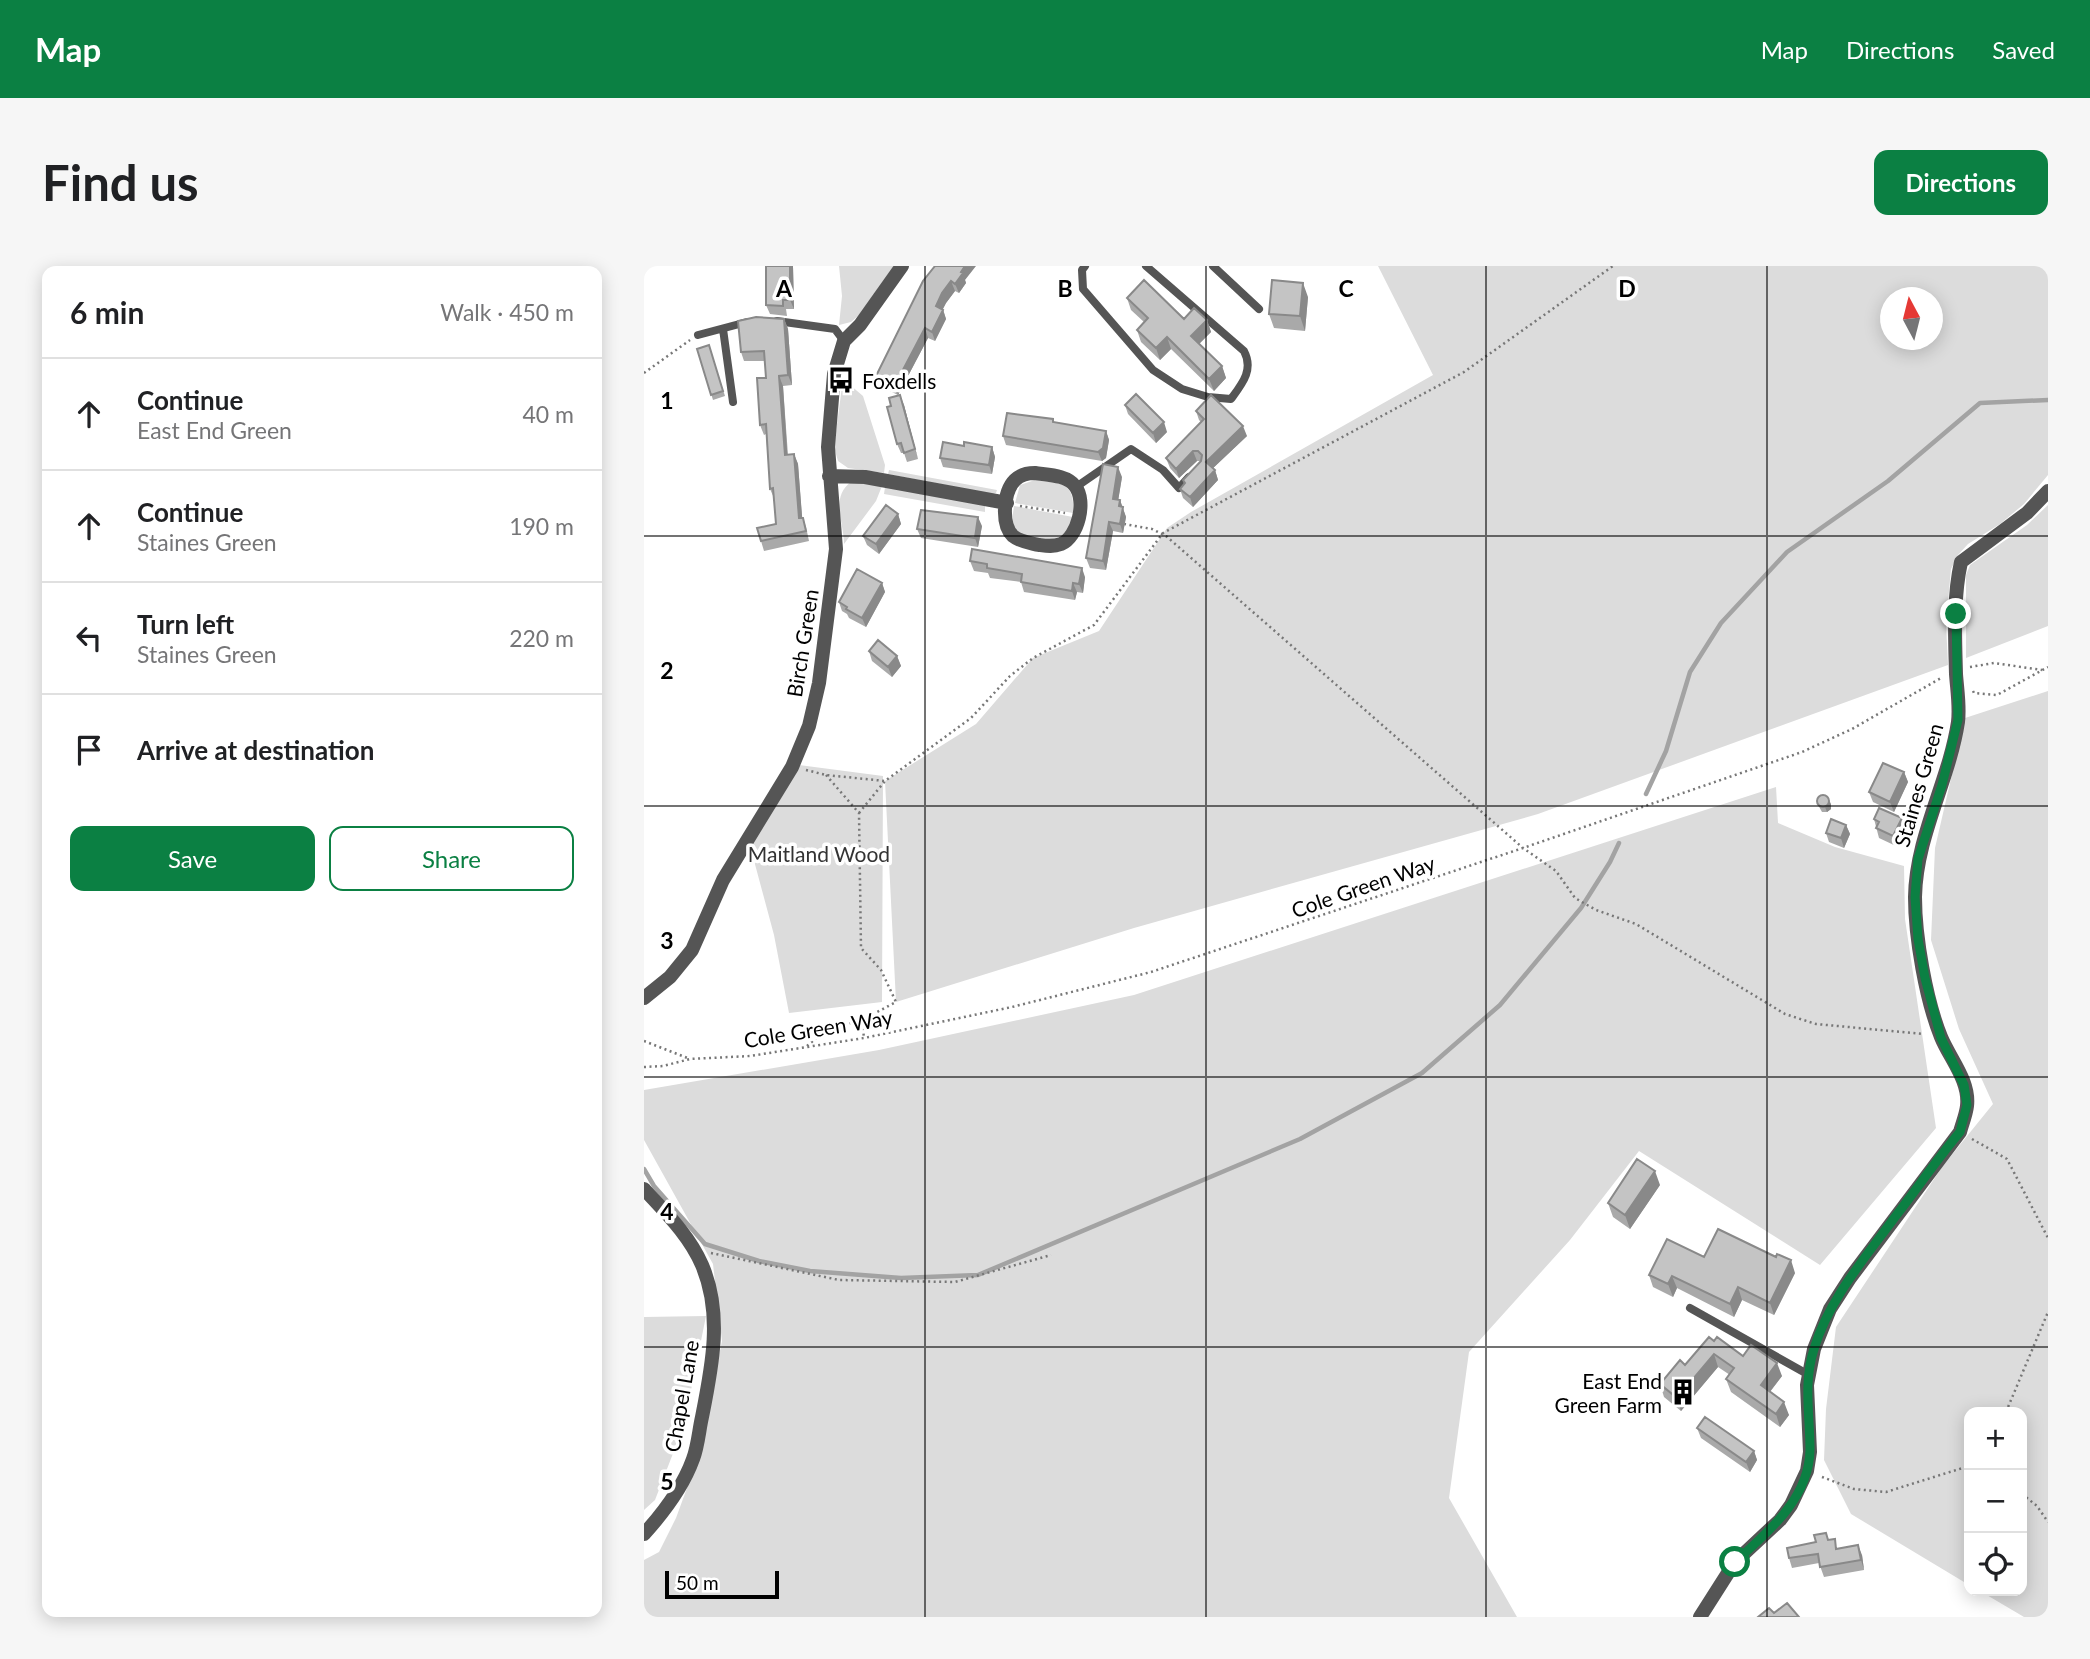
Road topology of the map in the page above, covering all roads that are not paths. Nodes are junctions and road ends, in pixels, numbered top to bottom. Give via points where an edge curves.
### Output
1 (902, 266) edge
2 (1085, 266) edge
3 (1146, 266) edge
4 (1213, 266) edge
5 (1258, 309) dead end
6 (723, 329) junction
7 (698, 334) road end
8 (844, 341) junction
9 (733, 402) dead end
10 (1199, 467) edge
11 (829, 476) junction
12 (1076, 487) junction
13 (2048, 491) edge
14 (1007, 503) junction
15 (644, 998) edge
16 (644, 1189) edge
17 (1690, 1308) dead end
18 (1809, 1375) junction
19 (644, 1534) edge
20 (1700, 1617) edge

1 - 8 street, Birch Green
2 - 3 lane via 1083,289 1153,370 1182,389 1231,399 1248,371 1244,351
4 - 5 lane
6 - 7 lane
6 - 8 lane via 763,320 812,324 835,329
6 - 9 lane
8 - 11 street, Birch Green via 830,399
10 - 12 lane via 1179,488 1163,470 1131,449
11 - 14 street via 865,477
11 - 15 street, Birch Green via 834,575 809,726 792,767 723,880 692,950 670,977
12 - 14 street via 1065,478 1029,473 1012,483
12 - 14 street via 1080,501 1076,527 1058,546 1013,536 1006,523
13 - 18 street, Staines Green via 2027,513 1961,562 1958,720 1918,859 1918,939 1941,1038 1964,1085 1967,1105 1960,1132 1837,1299 1814,1349
16 - 19 street, Chapel Lane via 687,1237 702,1265 711,1293 714,1328 712,1367 694,1458 665,1511
17 - 18 lane
18 - 20 street, Staines Green via 1807,1471 1780,1520 1735,1562

